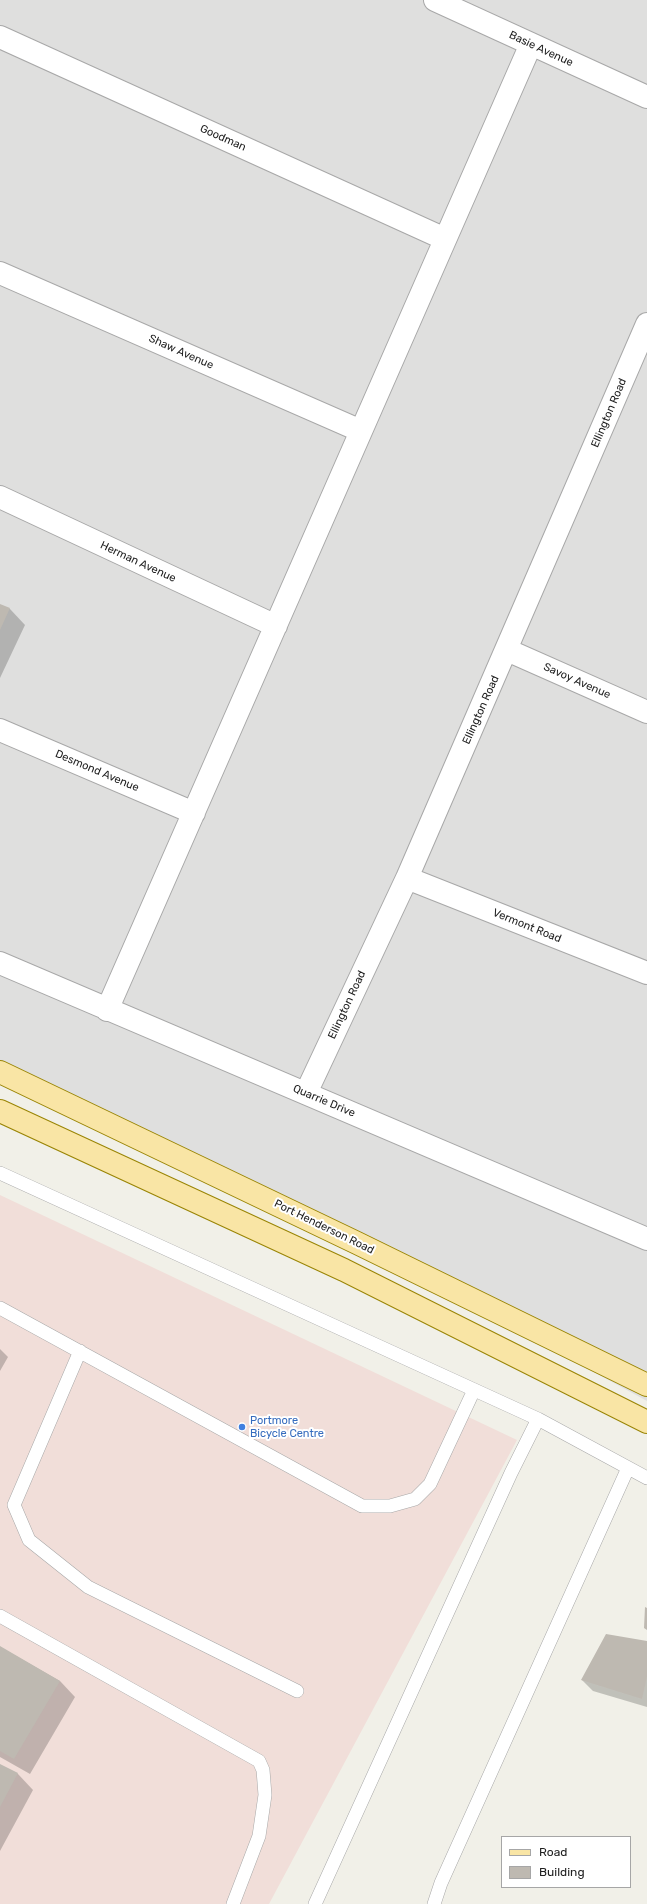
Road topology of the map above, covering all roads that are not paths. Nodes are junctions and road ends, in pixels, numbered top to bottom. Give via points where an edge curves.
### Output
1 (436, 0) edge
2 (0, 37) edge
3 (530, 44) junction
4 (647, 97) edge
5 (445, 239) junction
6 (0, 273) edge
7 (647, 324) edge
8 (361, 431) junction
9 (0, 497) edge
10 (276, 626) junction
11 (507, 650) junction
12 (647, 712) edge
13 (0, 730) edge
14 (194, 813) junction
15 (407, 878) junction
16 (0, 963) edge
17 (647, 973) edge
18 (107, 1010) junction
19 (0, 1072) edge
20 (306, 1093) junction
21 (0, 1111) edge
22 (0, 1173) edge
23 (647, 1239) edge
24 (0, 1308) edge
25 (80, 1351) junction
26 (647, 1385) edge
27 (474, 1390) junction
28 (538, 1419) junction
29 (647, 1422) edge
30 (628, 1468) junction
31 (647, 1478) edge
32 (0, 1616) edge
33 (297, 1691) dead end
34 (233, 1904) edge
35 (315, 1904) edge
36 (434, 1904) edge

1 - 3 street, Basie Avenue
2 - 5 street, Goodman
3 - 4 street, Basie Avenue
3 - 5 street
5 - 8 street
6 - 8 street, Shaw Avenue
7 - 11 street, Ellington Road
8 - 10 street
9 - 10 street, Herman Avenue
10 - 14 street
11 - 12 street, Savoy Avenue
11 - 15 street, Ellington Road
13 - 14 street, Desmond Avenue
14 - 18 street
15 - 17 street, Vermont Road
15 - 20 street, Ellington Road
16 - 18 street, Quarrie Drive
18 - 20 street, Quarrie Drive
19 - 26 main road, Port Henderson Road
20 - 23 street, Quarrie Drive
21 - 29 main road via 344,1270
22 - 27 lane
24 - 25 lane
25 - 27 lane via 362,1506 390,1506 415,1499 430,1484
25 - 33 lane via 14,1505 29,1540 88,1587
27 - 28 lane
28 - 30 lane
28 - 35 lane
30 - 31 lane
30 - 36 lane via 441,1883
32 - 34 lane via 259,1761 263,1770 265,1795 259,1836

